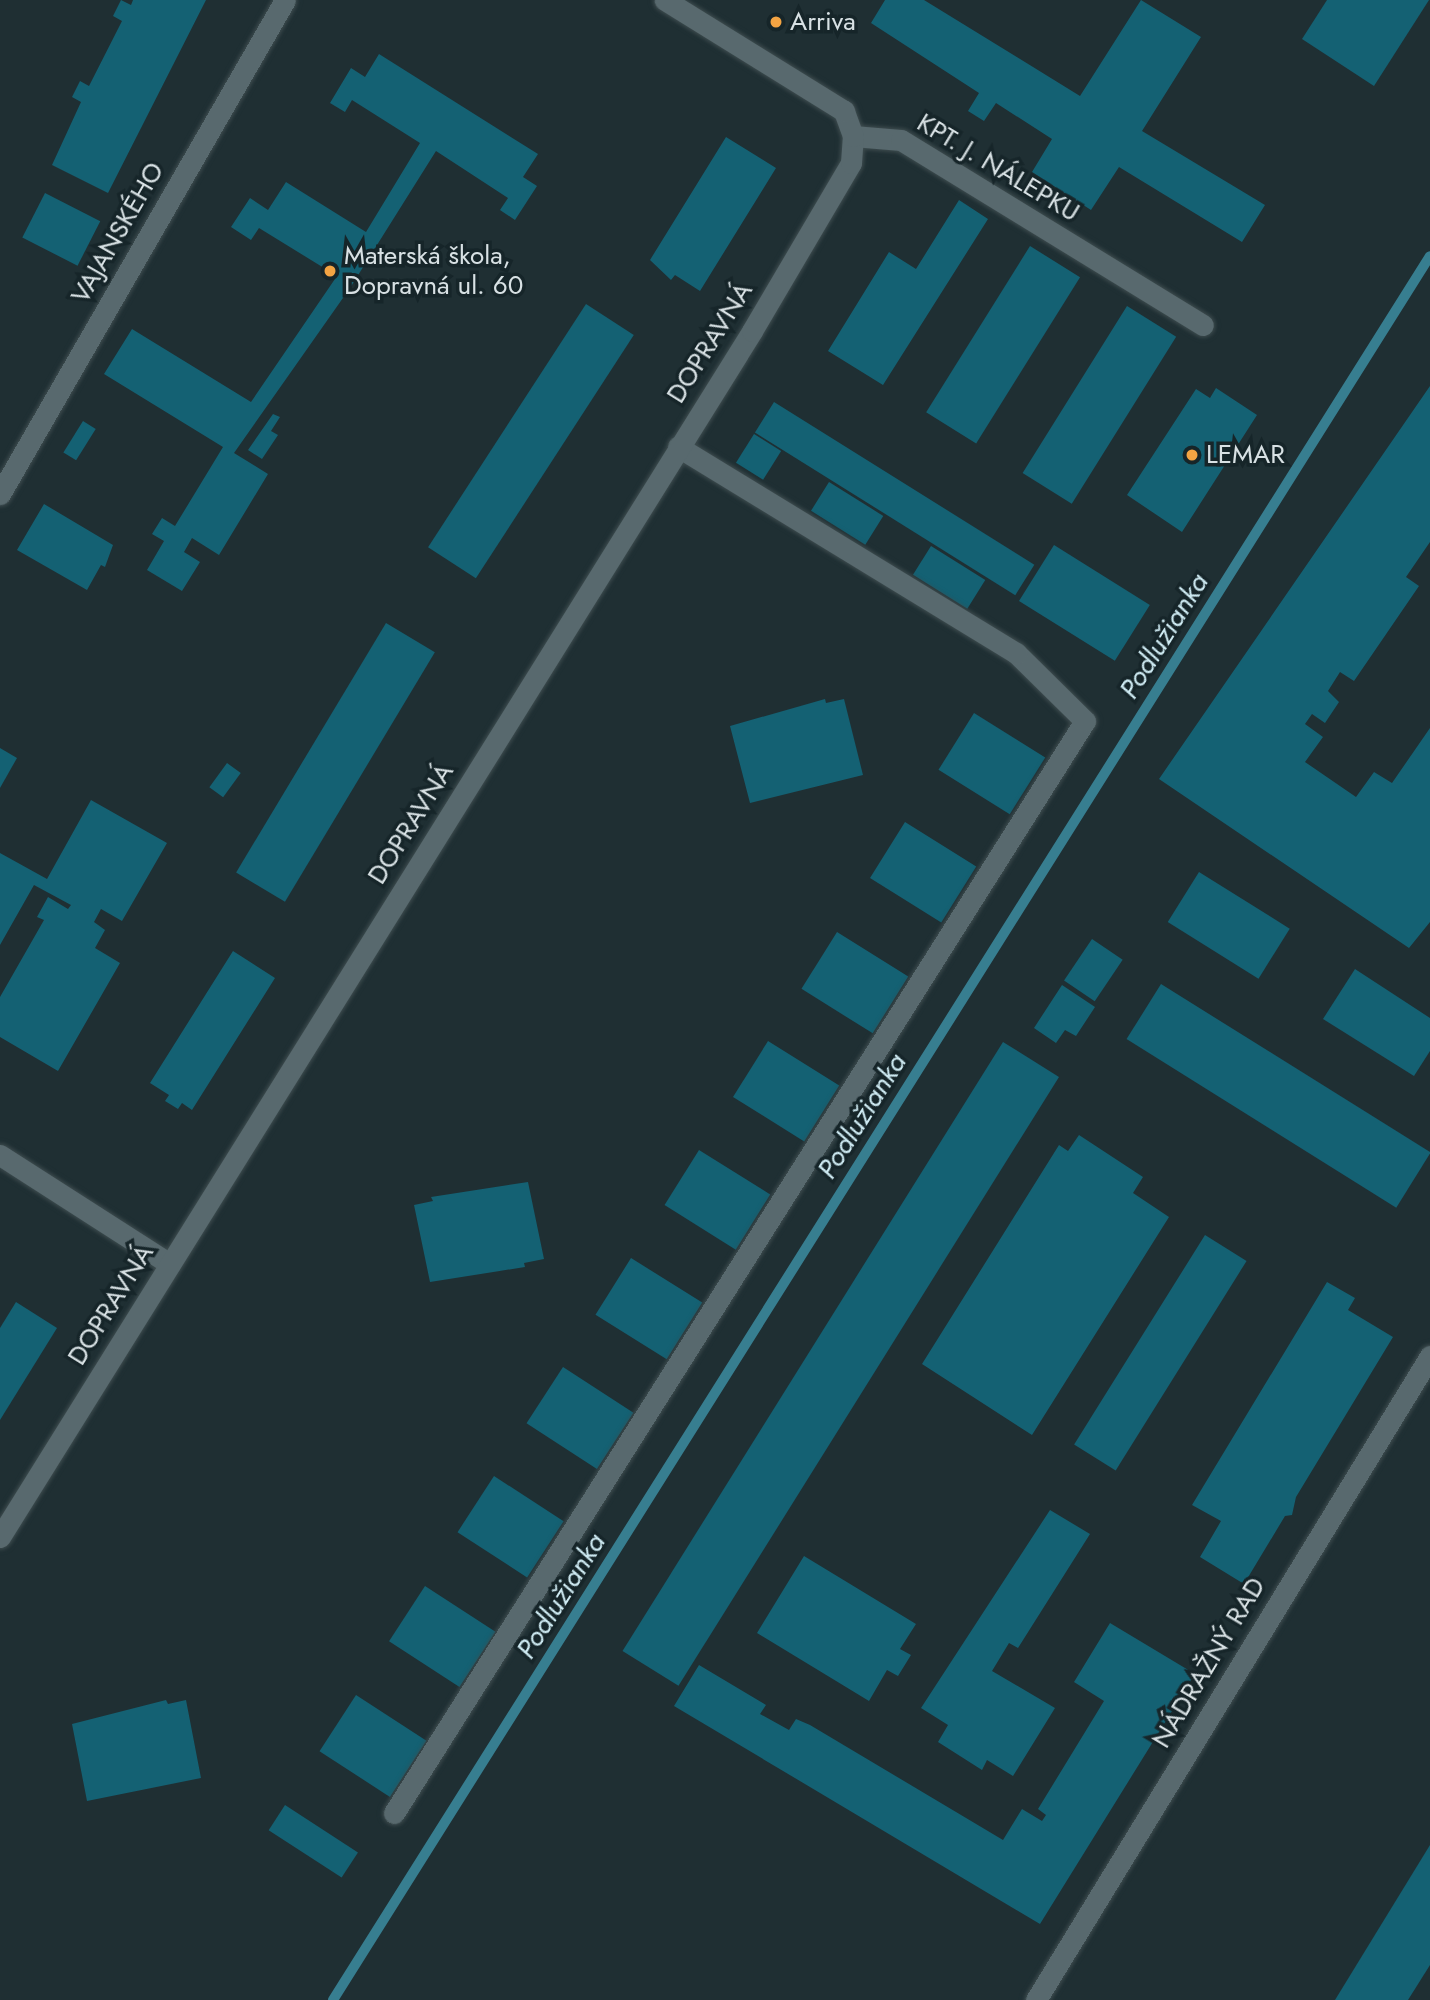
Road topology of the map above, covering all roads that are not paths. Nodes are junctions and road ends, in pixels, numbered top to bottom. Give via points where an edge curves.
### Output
1 (285, 0) edge
2 (665, 0) edge
3 (853, 136) junction
4 (1203, 325) dead end
5 (678, 447) junction
6 (0, 495) edge
7 (0, 1155) edge
8 (170, 1264) junction
9 (1430, 1356) edge
10 (0, 1537) edge
11 (394, 1813) dead end
12 (1036, 2000) edge

1 - 6 street, VAJANSKÉHO
2 - 3 street via 828,98 844,111
3 - 4 street, KPT. J. NÁLEPKU via 901,140
3 - 5 street, DOPRAVNÁ via 851,163 832,199
5 - 8 street, DOPRAVNÁ
5 - 11 street via 1016,653 1086,721
7 - 8 street
8 - 10 street, DOPRAVNÁ
9 - 12 street, NÁDRAŽNÝ RAD

